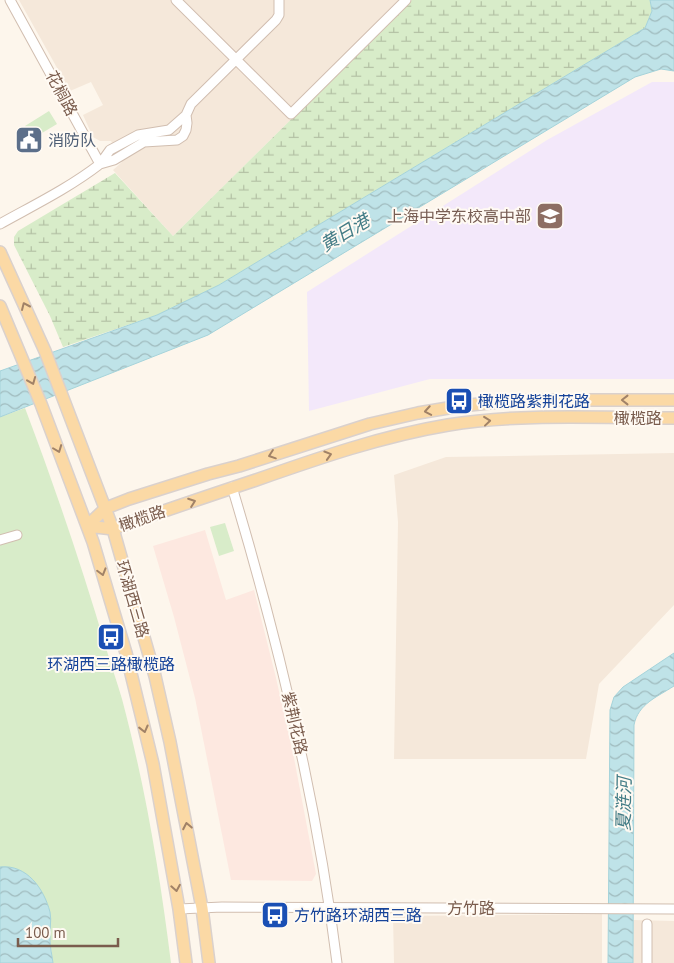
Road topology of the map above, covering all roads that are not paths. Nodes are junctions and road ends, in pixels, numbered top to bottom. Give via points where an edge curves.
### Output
1 (10, 0) edge
2 (176, 0) edge
3 (280, 0) edge
4 (406, 0) edge
5 (236, 61) junction
6 (100, 164) junction
7 (0, 224) edge
8 (0, 252) edge
9 (0, 306) edge
10 (674, 400) edge
11 (674, 418) edge
12 (232, 487) junction
13 (106, 508) junction
14 (87, 526) junction
15 (113, 529) junction
16 (17, 535) dead end
17 (0, 540) edge
18 (330, 907) junction
19 (179, 908) junction
20 (202, 908) junction
21 (674, 909) edge
22 (647, 924) dead end
23 (186, 963) edge
24 (209, 963) edge
25 (337, 963) edge
26 (647, 963) edge

1 - 6 street, 花榈路
2 - 5 street
3 - 5 street via 276,20
4 - 5 street via 291,114
5 - 6 street via 169,130 138,136 110,150
6 - 7 street
13 -> 8 main road, 环湖西三路 via 45,351
9 -> 14 main road, 环湖西三路
10 -> 13 main road, 橄榄路 via 523,401 418,413 370,424
12 -> 11 main road, 橄榄路 via 373,442 450,425 540,418
15 -> 12 main road, 橄榄路
12 - 18 street, 紫荆花路 via 289,694 312,800
13 - 14 main road, 橄榄路
13 - 15 main road, 环湖西三路
14 - 15 main road, 橄榄路
14 -> 19 main road, 环湖西三路 via 126,654 153,764
20 -> 15 main road, 环湖西三路 via 188,826 155,676
16 - 17 street
18 - 20 street, 方竹路
18 - 21 street, 方竹路
18 - 25 street, 紫荆花路
19 - 20 street, 方竹路
19 - 23 main road, 环湖西三路
20 - 24 main road, 环湖西三路
22 - 26 street

